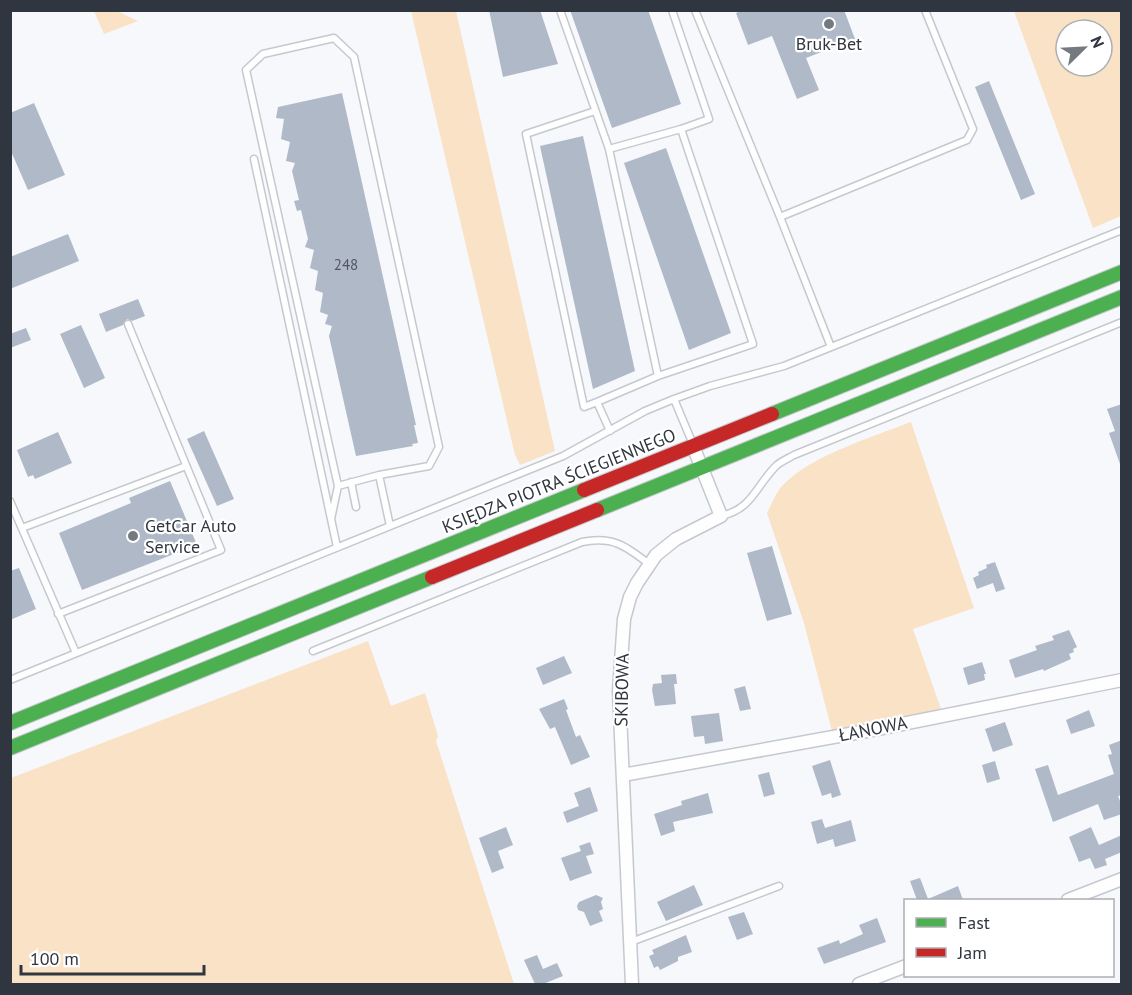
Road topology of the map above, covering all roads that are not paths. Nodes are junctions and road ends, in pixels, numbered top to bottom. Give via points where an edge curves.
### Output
1 (560, 10) edge
2 (672, 10) edge
3 (695, 10) edge
4 (925, 10) edge
5 (596, 111) junction
6 (681, 129) junction
7 (609, 149) junction
8 (254, 159) dead end
9 (780, 217) junction
10 (1122, 230) edge
11 (1122, 272) edge
12 (1122, 297) edge
13 (1122, 322) edge
14 (128, 324) dead end
15 (831, 347) junction
16 (658, 376) junction
17 (674, 399) junction
18 (597, 402) junction
19 (610, 431) junction
20 (693, 446) junction
21 (186, 466) junction
22 (702, 467) junction
23 (379, 475) junction
24 (351, 482) junction
25 (338, 486) junction
26 (10, 501) edge
27 (356, 507) dead end
28 (721, 516) junction
29 (331, 519) junction
30 (390, 526) junction
31 (22, 528) junction
32 (337, 547) junction
33 (650, 565) junction
34 (58, 614) junction
35 (313, 651) dead end
36 (76, 653) junction
37 (10, 680) edge
38 (1122, 680) edge
39 (10, 723) edge
40 (10, 748) edge
41 (623, 775) junction
42 (1122, 879) edge
43 (779, 886) dead end
44 (1071, 899) edge
45 (630, 942) junction
46 (904, 967) edge
47 (632, 984) edge
48 (859, 984) edge

1 - 5 lane
2 - 6 lane via 709,119
3 - 9 lane
4 - 9 lane via 973,129 966,140
5 - 7 lane
5 - 18 lane via 526,134 584,407
6 - 7 lane
6 - 16 lane via 753,344
7 - 16 lane
8 - 29 lane
9 - 15 lane
10 - 15 lane
11 - 20 main road, KSIĘDZA PIOTRA ŚCIEGIENNEGO
12 - 22 main road
13 - 28 lane via 794,455 768,474 747,503
14 - 21 lane
15 - 17 lane via 784,366
16 - 18 lane
17 - 19 lane
17 - 20 lane
18 - 19 lane
19 - 30 lane via 563,456
20 - 22 street
20 - 39 main road, KSIĘDZA PIOTRA ŚCIEGIENNEGO
21 - 31 lane
21 - 34 lane via 221,550
22 - 28 street
22 - 40 main road
23 - 24 lane
23 - 25 lane via 429,466 440,447 354,57 334,38 263,54 246,70
23 - 30 lane
24 - 25 lane
24 - 27 lane
25 - 29 lane
26 - 31 lane
28 - 33 street, SKIBOWA via 676,539
29 - 32 lane
30 - 32 lane
31 - 34 lane
32 - 36 lane
33 - 35 lane via 618,543 598,539 582,542
33 - 41 street, SKIBOWA via 630,597 623,628 618,691
34 - 36 lane
36 - 37 lane
38 - 41 street, ŁANOWA
41 - 45 street, SKIBOWA
42 - 44 street
43 - 45 lane
45 - 47 street, SKIBOWA
46 - 48 street

